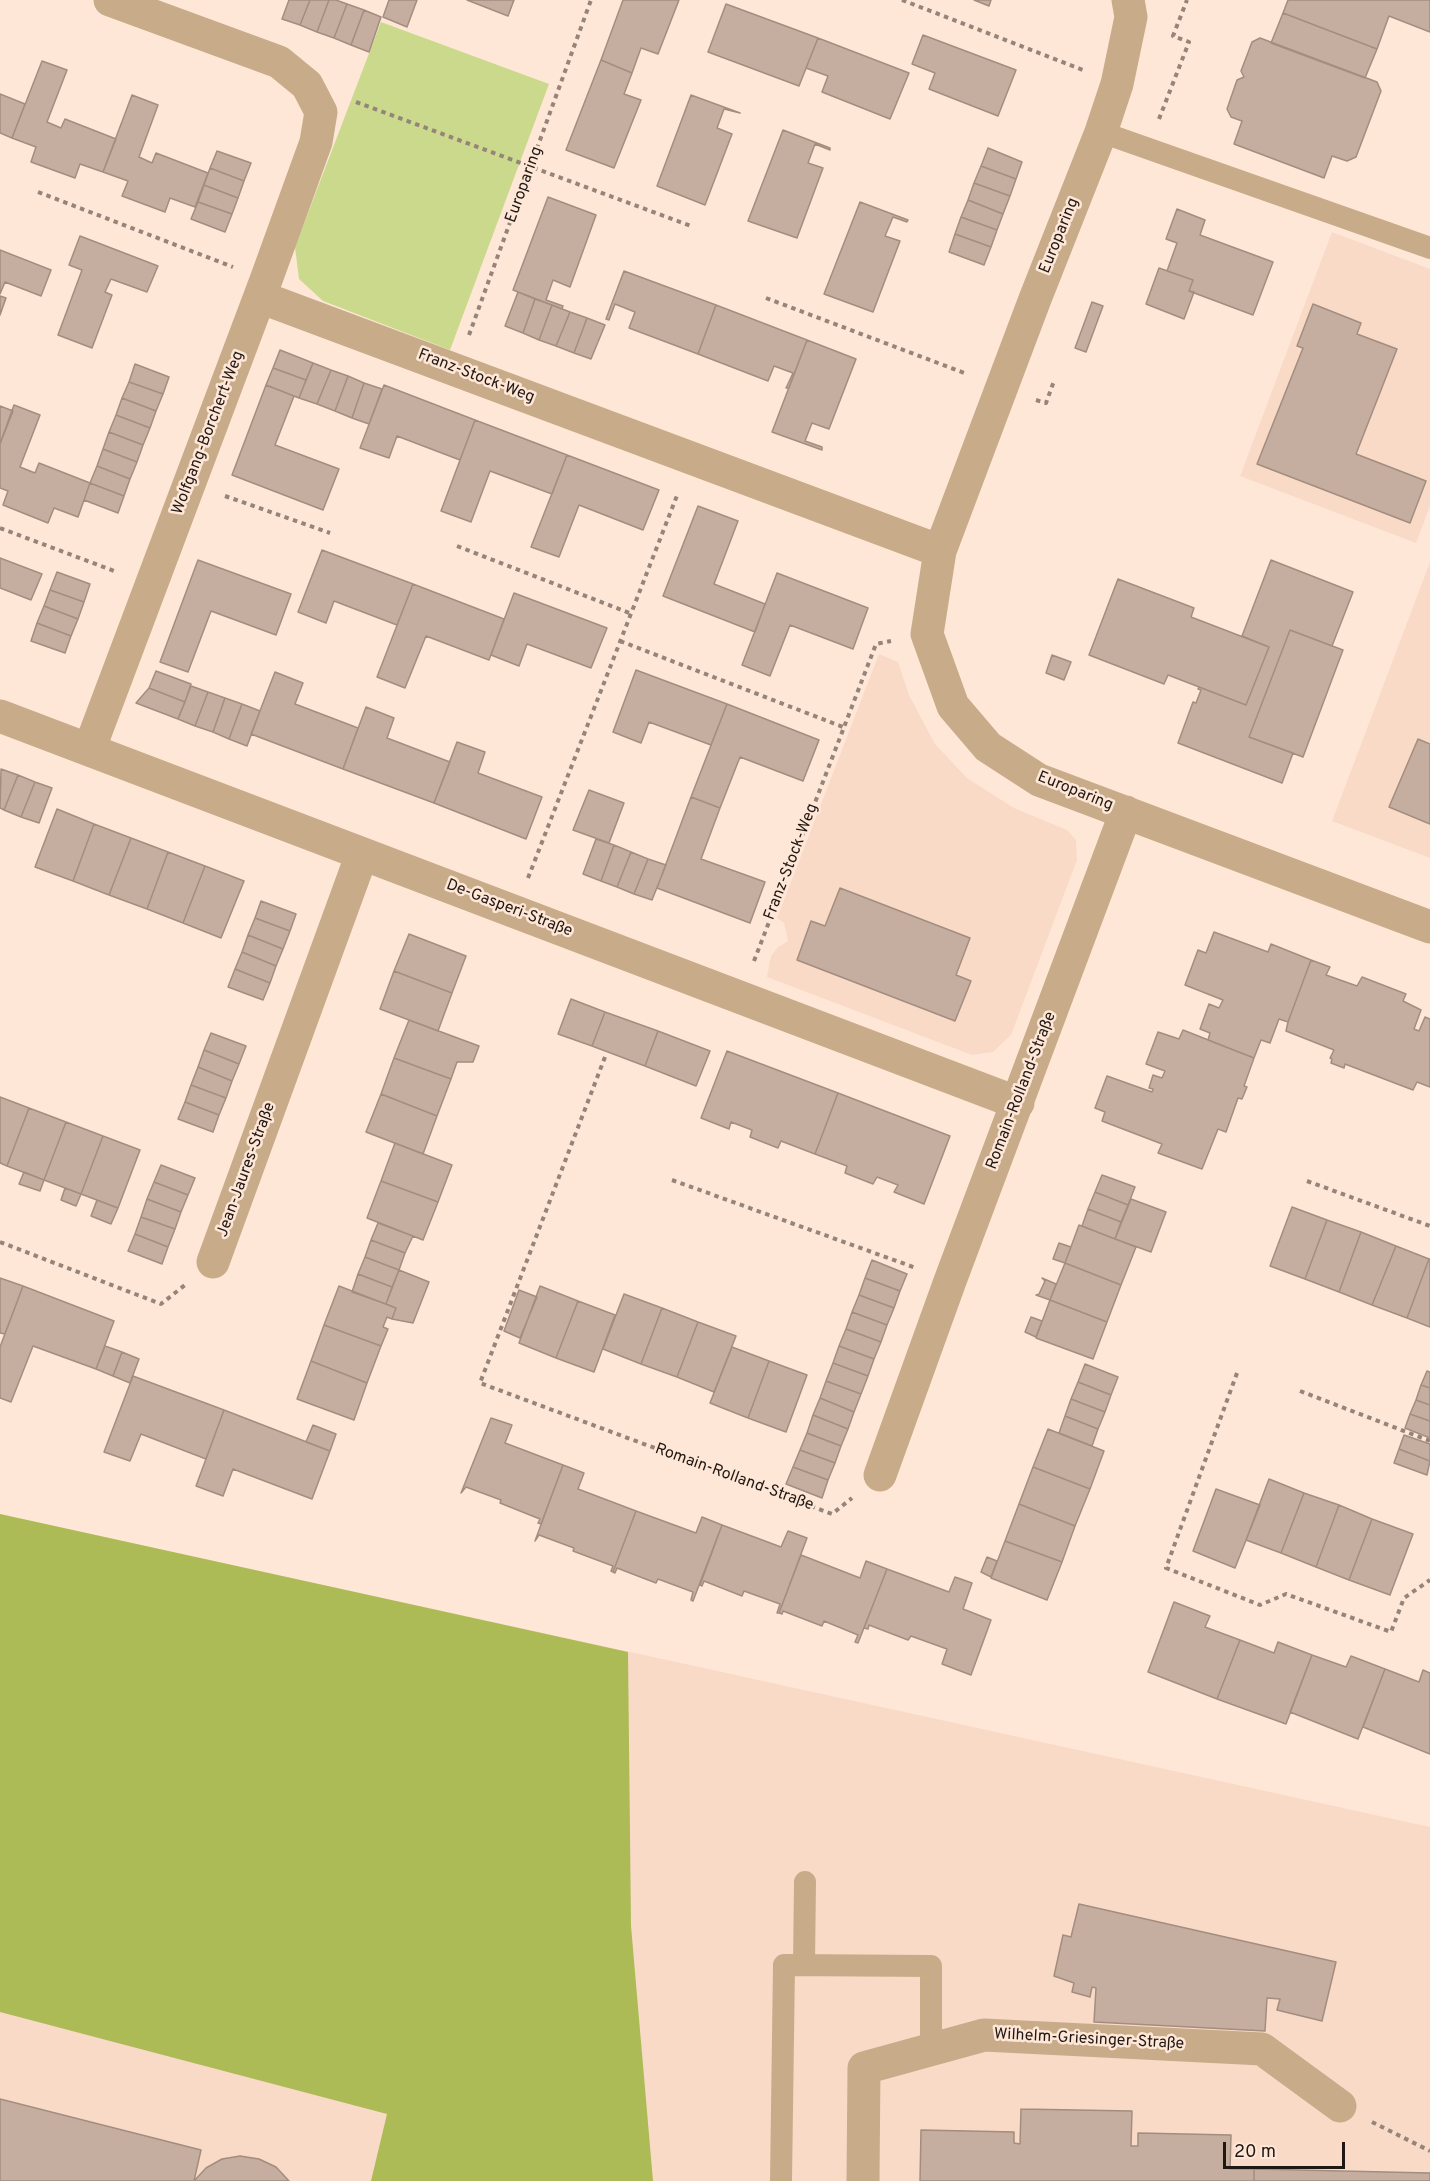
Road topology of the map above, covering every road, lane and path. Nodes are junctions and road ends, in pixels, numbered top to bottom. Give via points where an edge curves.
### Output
1 (111, 0) edge
2 (591, 0) edge
3 (902, 0) edge
4 (1128, 0) edge
5 (1187, 0) edge
6 (1118, 84) junction
7 (308, 85) junction
8 (1101, 132) junction
9 (1147, 149) junction
10 (532, 166) junction
11 (38, 192) dead end
12 (692, 226) dead end
13 (1430, 248) edge
14 (263, 289) junction
15 (766, 298) dead end
16 (456, 370) junction
17 (1002, 388) junction
18 (691, 458) junction
19 (190, 484) junction
20 (0, 528) edge
21 (330, 533) dead end
22 (457, 546) dead end
23 (940, 551) junction
24 (152, 585) junction
25 (632, 614) junction
26 (927, 634) junction
27 (620, 641) junction
28 (0, 716) edge
29 (843, 727) junction
30 (89, 750) junction
31 (1126, 812) junction
32 (362, 854) junction
33 (515, 912) junction
34 (1430, 927) edge
35 (740, 998) junction
36 (605, 1057) dead end
37 (1018, 1103) junction
38 (672, 1180) dead end
39 (1307, 1181) dead end
40 (1430, 1226) edge
41 (0, 1242) edge
42 (213, 1262) joint
43 (950, 1281) junction
44 (1238, 1373) dead end
45 (1300, 1391) dead end
46 (1430, 1441) edge
47 (880, 1475) joint
48 (1430, 1580) edge
49 (805, 1882) dead end
50 (804, 1965) junction
51 (931, 2050) junction
52 (1340, 2106) joint
53 (1430, 2151) edge
54 (781, 2181) edge
55 (863, 2181) edge

1 - 7 street, Wolfgang-Borchert-Weg via 279,62
2 - 10 path, Europaring
3 - 6 path
4 - 6 street, Europaring via 1131,17
5 - 9 path via 1173,36 1189,42
6 - 8 street, Europaring
7 - 10 path
7 - 14 street, Wolfgang-Borchert-Weg via 321,112 316,142
8 - 9 lane
8 - 17 street, Europaring
9 - 13 lane
10 - 12 path
10 - 16 path, Europaring
11 - 14 path
14 - 16 street, Franz-Stock-Weg
14 - 19 street, Wolfgang-Borchert-Weg
15 - 17 path
16 - 18 street, Franz-Stock-Weg
17 - 23 street, Europaring
18 - 23 street, Franz-Stock-Weg
18 - 25 path
19 - 21 path
19 - 24 street, Wolfgang-Borchert-Weg
20 - 24 path
22 - 25 path
23 - 26 street, Europaring
24 - 30 street, Wolfgang-Borchert-Weg
25 - 27 path
26 - 29 path, Franz-Stock-Weg via 876,644
26 - 31 street, Europaring via 953,706 988,747 1039,780
27 - 29 path
27 - 33 path
28 - 30 street, De-Gasperi-Straße
29 - 35 path, Franz-Stock-Weg
30 - 32 street, De-Gasperi-Straße
31 - 34 street, Europaring
31 - 37 street, Romain-Rolland-Straße
32 - 33 street, De-Gasperi-Straße
32 - 42 street, Jean-Jaures-Straße
33 - 35 street, De-Gasperi-Straße
35 - 37 street, De-Gasperi-Straße
36 - 47 path, Romain-Rolland-Straße via 480,1383 832,1514
37 - 43 street, Romain-Rolland-Straße
38 - 43 path
39 - 40 path
41 - 42 path via 161,1304
43 - 47 street, Romain-Rolland-Straße
44 - 48 path via 1166,1568 1260,1605 1286,1594 1391,1632 1404,1598
45 - 46 path
49 - 50 lane
50 - 51 lane via 931,1966
50 - 54 lane via 784,1965
51 - 52 street, Wilhelm-Griesinger-Straße via 984,2035 1262,2049
51 - 55 street, Wilhelm-Griesinger-Straße via 864,2068
52 - 53 path

